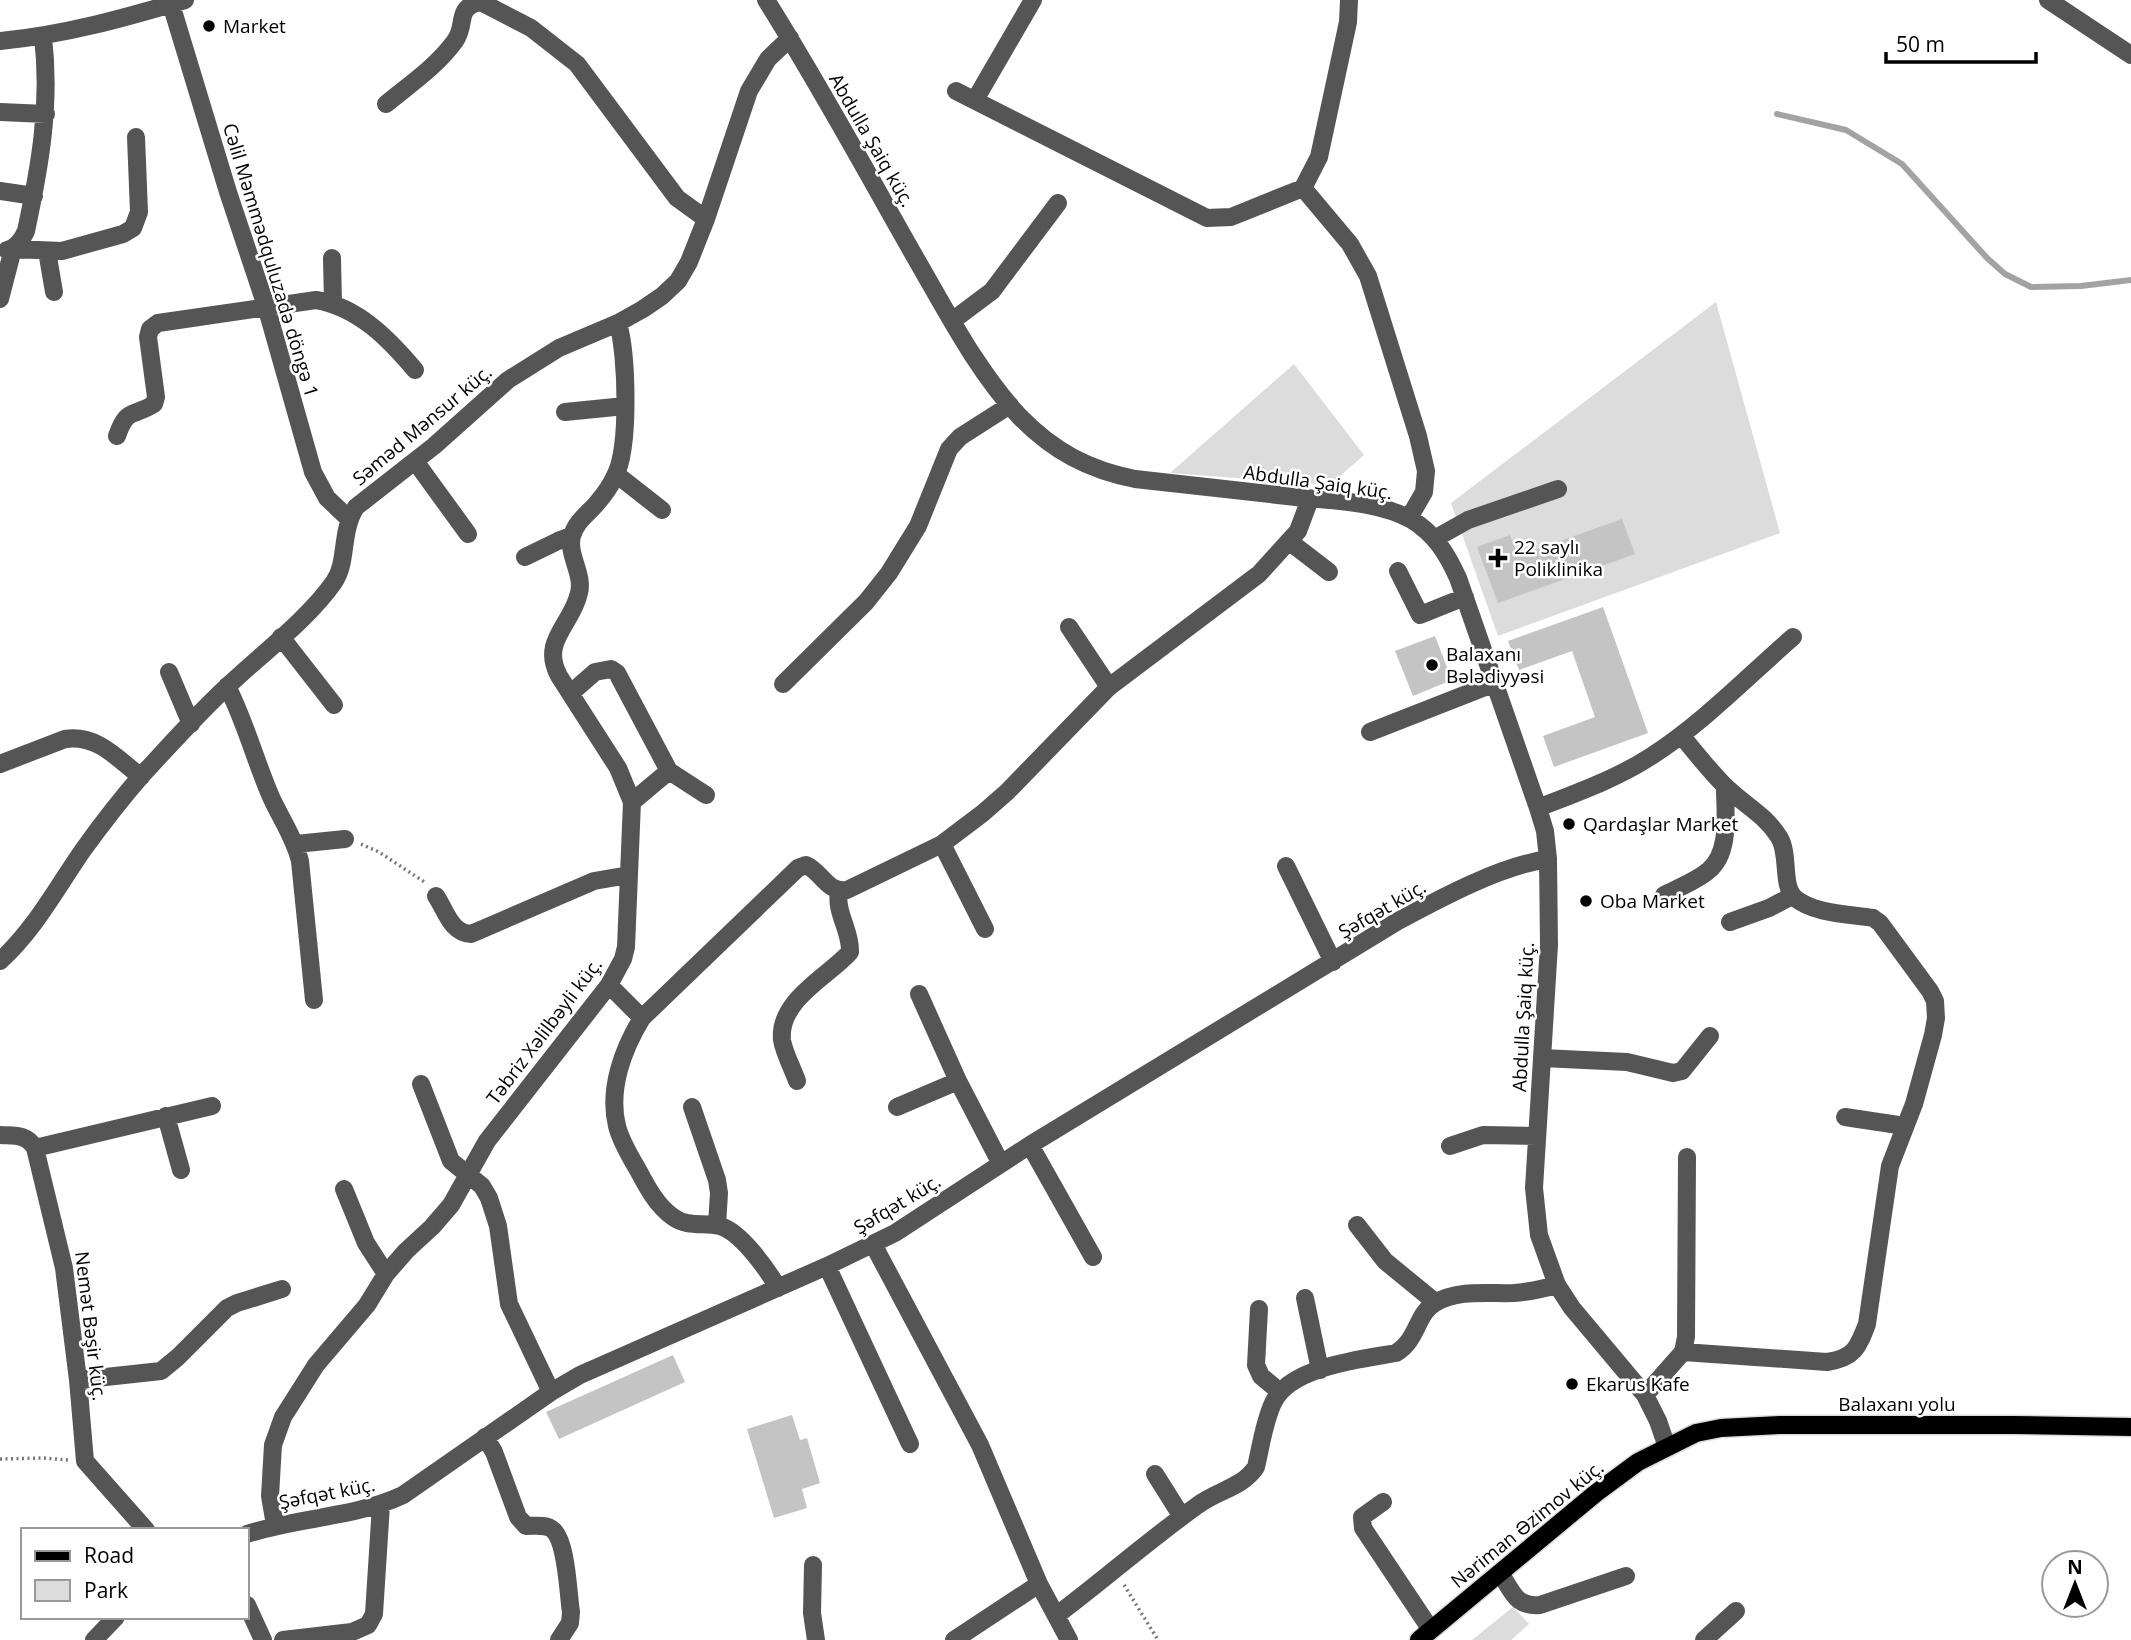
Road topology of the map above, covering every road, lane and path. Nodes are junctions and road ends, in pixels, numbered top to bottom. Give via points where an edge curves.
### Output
1 (766, 0) edge
2 (1033, 0) edge
3 (1349, 0) edge
4 (2048, 0) edge
5 (477, 1) edge
6 (178, 2) edge
7 (129, 8) edge
8 (43, 37) junction
9 (790, 38) junction
10 (0, 41) edge
11 (2131, 55) edge
12 (956, 91) dead end
13 (975, 100) junction
14 (386, 104) dead end
15 (0, 112) edge
16 (46, 114) junction
17 (136, 137) dead end
18 (1303, 188) junction
19 (0, 191) edge
20 (34, 196) junction
21 (1058, 203) dead end
22 (706, 219) junction
23 (6, 250) edge
24 (47, 251) junction
25 (332, 258) dead end
26 (54, 292) dead end
27 (0, 299) edge
28 (333, 303) junction
29 (266, 306) junction
30 (952, 321) junction
31 (618, 323) junction
32 (415, 370) dead end
33 (1010, 405) junction
34 (625, 407) junction
35 (565, 412) dead end
36 (117, 436) dead end
37 (415, 461) junction
38 (616, 474) junction
39 (1558, 489) dead end
40 (1310, 499) junction
41 (662, 510) dead end
42 (1409, 518) junction
43 (349, 519) junction
44 (468, 534) dead end
45 (571, 537) junction
46 (1436, 538) junction
47 (1290, 542) junction
48 (526, 557) dead end
49 (1398, 571) dead end
50 (1329, 572) dead end
51 (1465, 597) junction
52 (1069, 627) dead end
53 (281, 637) junction
54 (1793, 637) dead end
55 (169, 671) dead end
56 (1495, 683) junction
57 (783, 684) dead end
58 (227, 686) junction
59 (1109, 687) junction
60 (571, 693) junction
61 (334, 705) dead end
62 (191, 724) junction
63 (1370, 732) dead end
64 (1681, 735) junction
65 (0, 764) edge
66 (669, 771) junction
67 (141, 777) junction
68 (1725, 787) junction
69 (706, 795) dead end
70 (632, 802) junction
71 (1538, 808) junction
72 (345, 839) joint
73 (296, 844) junction
74 (942, 844) junction
75 (1548, 859) junction
76 (1286, 866) dead end
77 (629, 876) junction
78 (839, 891) junction
79 (1664, 895) dead end
80 (436, 896) joint
81 (1792, 896) junction
82 (1730, 922) dead end
83 (985, 929) dead end
84 (0, 961) edge
85 (1333, 962) junction
86 (609, 985) junction
87 (919, 994) dead end
88 (314, 1000) dead end
89 (642, 1018) junction
90 (1710, 1036) dead end
91 (1542, 1058) junction
92 (797, 1081) dead end
93 (958, 1081) junction
94 (421, 1084) dead end
95 (212, 1106) dead end
96 (692, 1107) dead end
97 (898, 1107) dead end
98 (166, 1116) junction
99 (1844, 1117) dead end
100 (1905, 1126) junction
101 (0, 1135) edge
102 (1537, 1136) junction
103 (1030, 1145) junction
104 (1450, 1146) dead end
105 (35, 1148) junction
106 (1687, 1157) dead end
107 (1001, 1164) junction
108 (181, 1170) dead end
109 (468, 1174) junction
110 (344, 1189) dead end
111 (717, 1225) junction
112 (1357, 1225) dead end
113 (873, 1244) junction
114 (1093, 1257) dead end
115 (827, 1266) junction
116 (386, 1274) junction
117 (1557, 1285) junction
118 (778, 1288) junction
119 (282, 1289) dead end
120 (1305, 1298) dead end
121 (1435, 1303) junction
122 (1259, 1309) dead end
123 (1683, 1352) junction
124 (1320, 1370) junction
125 (78, 1380) junction
126 (551, 1392) junction
127 (1280, 1392) junction
128 (1645, 1395) junction
129 (2131, 1427) edge
130 (485, 1437) junction
131 (910, 1444) dead end
132 (1667, 1447) junction
133 (0, 1460) edge
134 (85, 1461) junction
135 (1155, 1474) dead end
136 (1383, 1502) dead end
137 (381, 1505) junction
138 (1182, 1517) junction
139 (275, 1525) junction
140 (144, 1528) edge
141 (248, 1534) edge
142 (813, 1565) dead end
143 (1115, 1572) junction
144 (1500, 1573) junction
145 (1626, 1576) dead end
146 (1039, 1584) junction
147 (248, 1608) edge
148 (1736, 1611) dead end
149 (1057, 1615) junction
150 (114, 1619) edge
151 (1425, 1635) edge
152 (94, 1640) edge
153 (263, 1640) edge
154 (283, 1640) edge
155 (559, 1640) edge
156 (817, 1640) edge
157 (954, 1640) edge
158 (1069, 1640) edge
159 (1158, 1640) edge
160 (1704, 1640) edge

1 - 9 street, Abdulla Şaiq küç.
2 - 13 street
3 - 18 street via 1319,157
4 - 11 street
5 - 14 street via 467,6 458,37 447,51
5 - 22 street via 531,27 577,65 677,198
6 - 7 street
6 - 29 street, Cəlil Məmmədquluzadə döngə 1 via 228,192
7 - 8 street
8 - 10 street
8 - 16 street
9 - 22 street, Səməd Mənsur küç. via 764,65 749,91
9 - 30 street, Abdulla Şaiq küç.
12 - 13 street
13 - 18 street via 1207,218 1231,217
15 - 16 street
16 - 20 street
17 - 24 street via 139,212 133,228 62,251
18 - 42 street via 1343,234 1368,276 1426,471 1424,492
19 - 20 street
20 - 23 street via 22,240
21 - 30 street via 992,291
22 - 31 street, Səməd Mənsur küç. via 678,281
23 - 24 street
23 - 27 street
24 - 26 street
25 - 28 street
28 - 29 street via 316,300
28 - 32 street via 383,334
29 - 36 street via 158,323 150,329 154,404 122,420
29 - 43 street, Cəlil Məmmədquluzadə döngə 1 via 313,472 327,498
30 - 33 street, Abdulla Şaiq küç.
31 - 34 street
31 - 37 street, Səməd Mənsur küç. via 559,348 508,380
33 - 40 street, Abdulla Şaiq küç. via 1060,451 1110,474
33 - 57 street via 948,449 918,526 889,573
34 - 35 street
34 - 38 street
37 - 43 street, Səməd Mənsur küç. via 368,496
37 - 44 street
38 - 41 street
38 - 45 street
39 - 46 street via 1468,520
40 - 42 street, Abdulla Şaiq küç.
40 - 47 street
42 - 46 street, Abdulla Şaiq küç.
43 - 53 street, Səməd Mənsur küç. via 336,580
45 - 48 street
45 - 60 street, Təbriz Xəlilbəyli küç. via 580,592 552,656
46 - 51 street, Abdulla Şaiq küç.
47 - 50 street
47 - 59 street via 1259,574
49 - 51 street via 1420,615
51 - 56 street, Abdulla Şaiq küç.
52 - 59 street
53 - 58 street, Səməd Mənsur küç.
53 - 61 street
54 - 64 street
55 - 62 street
56 - 63 street
56 - 71 street, Abdulla Şaiq küç.
58 - 62 street, Səməd Mənsur küç.
58 - 73 street via 271,797
59 - 74 street via 1007,792
60 - 66 street via 595,671 617,673
60 - 70 street, Təbriz Xəlilbəyli küç. via 618,768
62 - 67 street, Səməd Mənsur küç.
64 - 68 street
64 - 71 street via 1610,779
65 - 67 street via 76,737 99,744
66 - 69 street
66 - 70 street
67 - 84 street, Səməd Mənsur küç. via 83,850 23,939
68 - 79 street via 1721,858 1709,872
68 - 81 street via 1780,838
70 - 77 street, Təbriz Xəlilbəyli küç.
71 - 75 street, Abdulla Şaiq küç.
72 - 73 street
72 - 80 path via 379,852
73 - 88 street
74 - 78 street
74 - 83 street
75 - 85 street, Şəfqət küç. via 1530,861 1432,903
75 - 91 street, Abdulla Şaiq küç. via 1549,945
76 - 85 street
77 - 80 street via 594,881 471,934 454,927
77 - 86 street, Təbriz Xəlilbəyli küç. via 626,947
78 - 89 street via 814,868 798,868
78 - 92 street via 838,907 851,941 850,952 800,995 783,1030 782,1040
81 - 82 street
81 - 100 street via 1807,906 1873,918 1930,991 1936,1010 1933,1035
85 - 103 street, Şəfqət küç.
86 - 89 street
86 - 109 street, Təbriz Xəlilbəyli küç. via 487,1141
87 - 93 street
89 - 111 street via 628,1041 616,1085 617,1125 624,1145 645,1184 673,1217 683,1223
90 - 91 street via 1682,1071 1673,1073 1628,1062
91 - 102 street, Abdulla Şaiq küç.
93 - 97 street
93 - 107 street
94 - 109 street via 451,1161
95 - 98 street
96 - 111 street via 717,1180
98 - 105 street
98 - 108 street
99 - 100 street
100 - 123 street via 1890,1166 1867,1324 1859,1346 1850,1355 1827,1362
101 - 105 street via 24,1136
102 - 104 street via 1483,1135
102 - 117 street, Abdulla Şaiq küç. via 1535,1215
103 - 107 street, Şəfqət küç.
103 - 114 street
105 - 125 street, Nemət Bəşir küç. via 64,1268
106 - 123 street
107 - 113 street, Şəfqət küç.
109 - 116 street, Təbriz Xəlilbəyli küç. via 451,1205
109 - 126 street via 489,1198 498,1226 509,1304
110 - 116 street via 366,1243
111 - 118 street via 729,1230 766,1267
112 - 121 street via 1385,1261
113 - 115 street, Şəfqət küç.
113 - 146 street via 980,1445
115 - 118 street, Şəfqət küç.
115 - 131 street
116 - 139 street, Təbriz Xəlilbəyli küç. via 367,1305 316,1365 276,1432 270,1496
117 - 121 street via 1515,1293 1455,1294
117 - 128 street, Abdulla Şaiq küç.
118 - 126 street, Şəfqət küç. via 621,1356
119 - 125 street via 226,1308 161,1371
120 - 124 street
121 - 124 street via 1407,1347
122 - 127 street via 1256,1365 1261,1376
123 - 128 street
124 - 127 street via 1292,1381
125 - 134 street, Nemət Bəşir küç.
126 - 130 street, Şəfqət küç.
127 - 138 street via 1250,1476
128 - 132 street, Abdulla Şaiq küç.
129 - 132 main road, Balaxanı yolu via 1749,1425 1696,1433
130 - 137 street, Şəfqət küç. via 403,1495
130 - 155 street via 518,1517 526,1525 553,1530 561,1543 571,1612
132 - 144 main road, Nəriman Əzimov küç. via 1596,1493
133 - 134 path
134 - 140 street
135 - 138 street
136 - 151 street via 1362,1517 1363,1528
137 - 139 street, Şəfqət küç.
137 - 154 street via 374,1614 368,1625 352,1632
138 - 143 street
139 - 141 street, Şəfqət küç.
142 - 156 street via 812,1613
143 - 149 street
143 - 159 path
144 - 145 street via 1520,1603 1527,1606
144 - 151 main road, Nəriman Əzimov küç.
146 - 149 street
146 - 157 street
147 - 153 street
148 - 160 street
149 - 158 street
150 - 152 street

